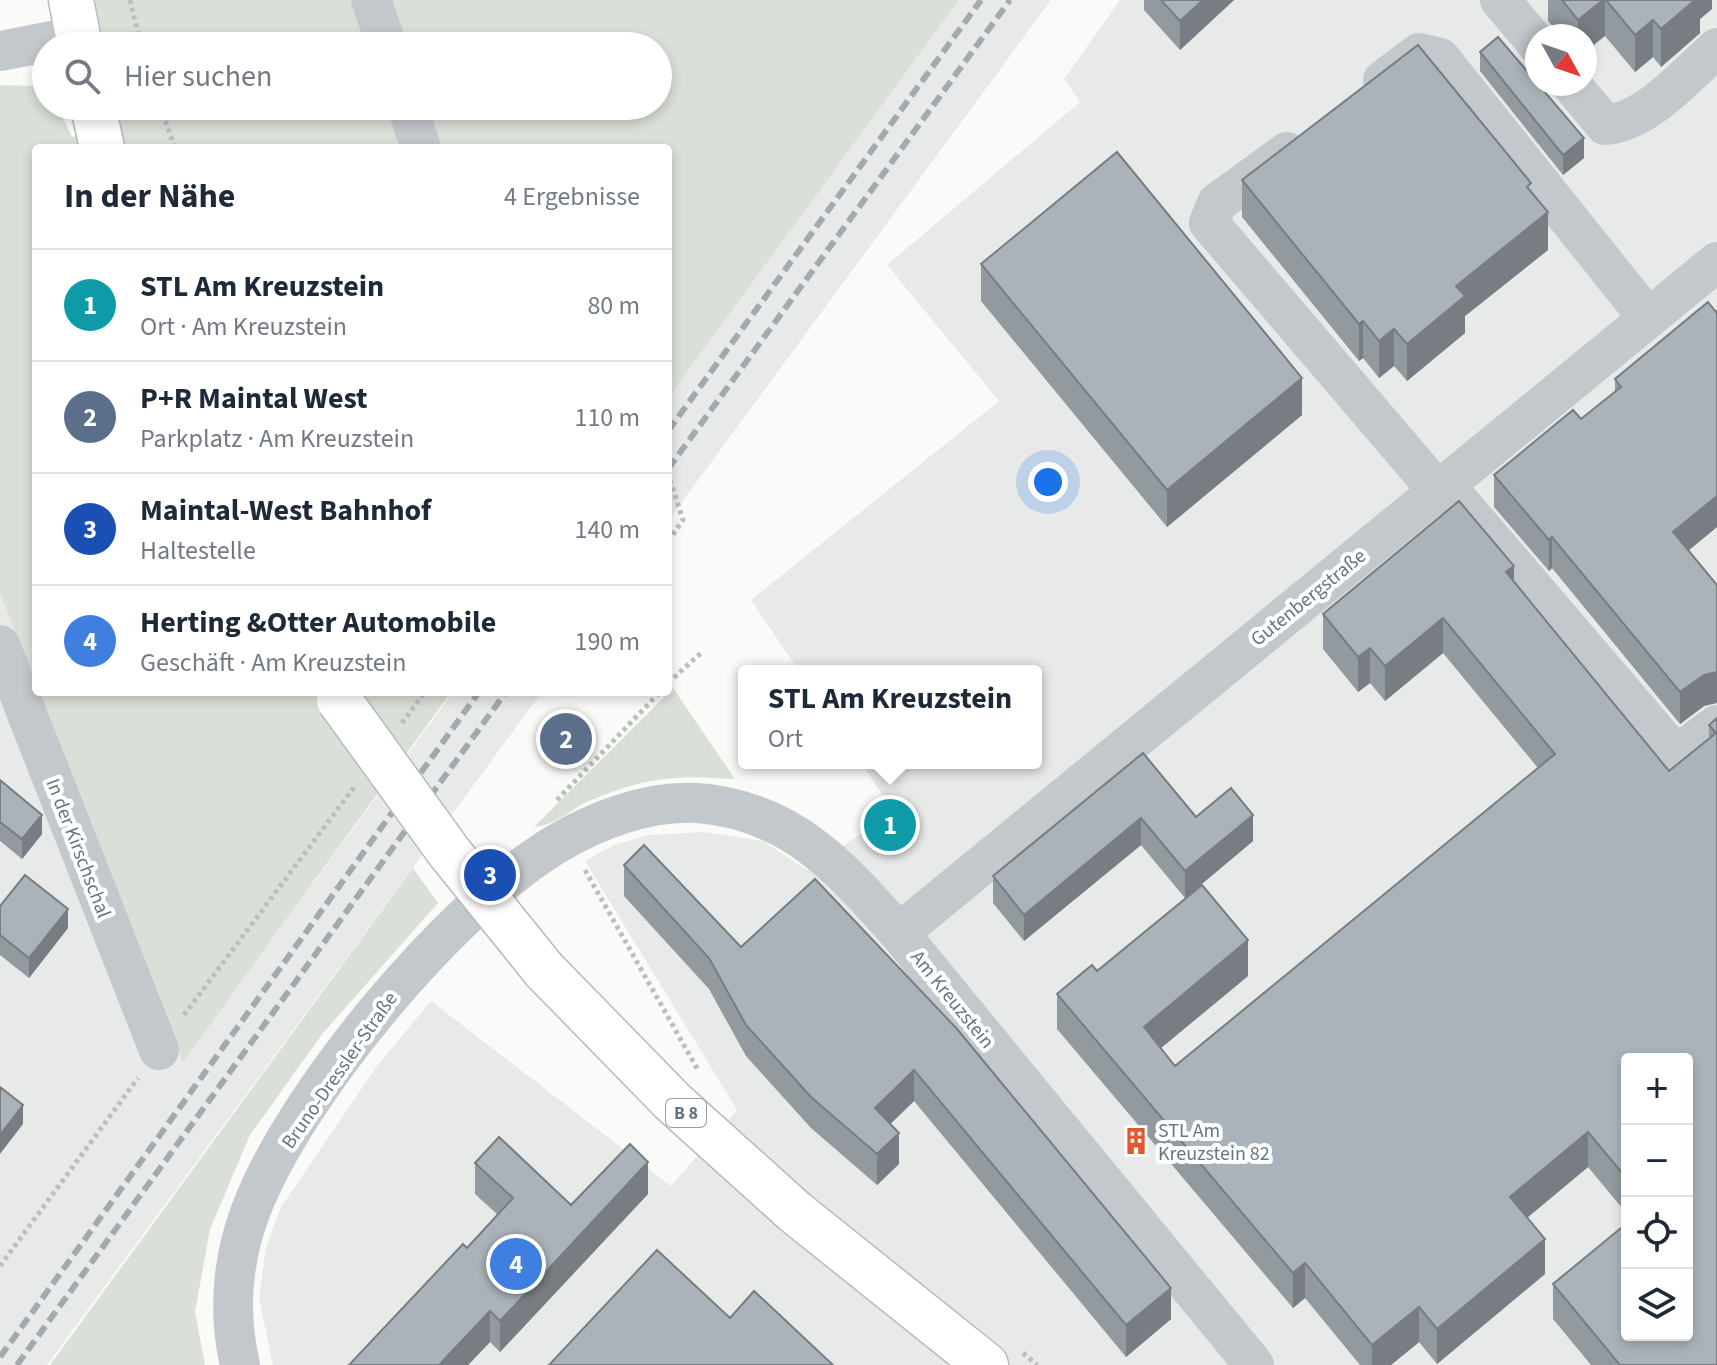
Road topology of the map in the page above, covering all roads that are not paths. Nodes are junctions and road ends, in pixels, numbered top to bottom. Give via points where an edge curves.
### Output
1 (371, 0) edge
2 (1500, 0) edge
3 (1525, 30) edge
4 (382, 32) edge
5 (32, 41) edge
6 (1717, 48) edge
7 (0, 51) edge
8 (1581, 96) edge
9 (1360, 98) edge
10 (96, 120) edge
11 (412, 120) edge
12 (1312, 133) edge
13 (101, 144) edge
14 (420, 144) edge
15 (1717, 262) edge
16 (1648, 318) junction
17 (1441, 488) junction
18 (0, 645) edge
19 (336, 696) edge
20 (1717, 725) edge
21 (555, 826) joint
22 (899, 933) junction
23 (159, 1050) road end
24 (240, 1365) edge
25 (986, 1365) edge
26 (1254, 1365) edge

1 - 4 street
2 - 3 street
5 - 7 street
6 - 8 street via 1638,114 1617,124 1605,125
9 - 16 street via 1419,53 1440,58
10 - 13 main road
11 - 14 street
12 - 17 street via 1217,203 1209,223
15 - 16 street, Gutenbergstraße
16 - 17 street, Gutenbergstraße
17 - 20 street via 1676,755
17 - 22 street, Gutenbergstraße
18 - 23 street, In der Kirschschal
19 - 25 main road, B 8, bridge via 449,852 544,970 673,1102 795,1212
21 - 22 street, Am Kreuzstein via 671,804 697,803 759,816 799,835 824,855
21 - 24 street, Bruno-Dressler-Straße via 397,986 293,1132 251,1210 242,1240 233,1283
22 - 26 street, Am Kreuzstein

